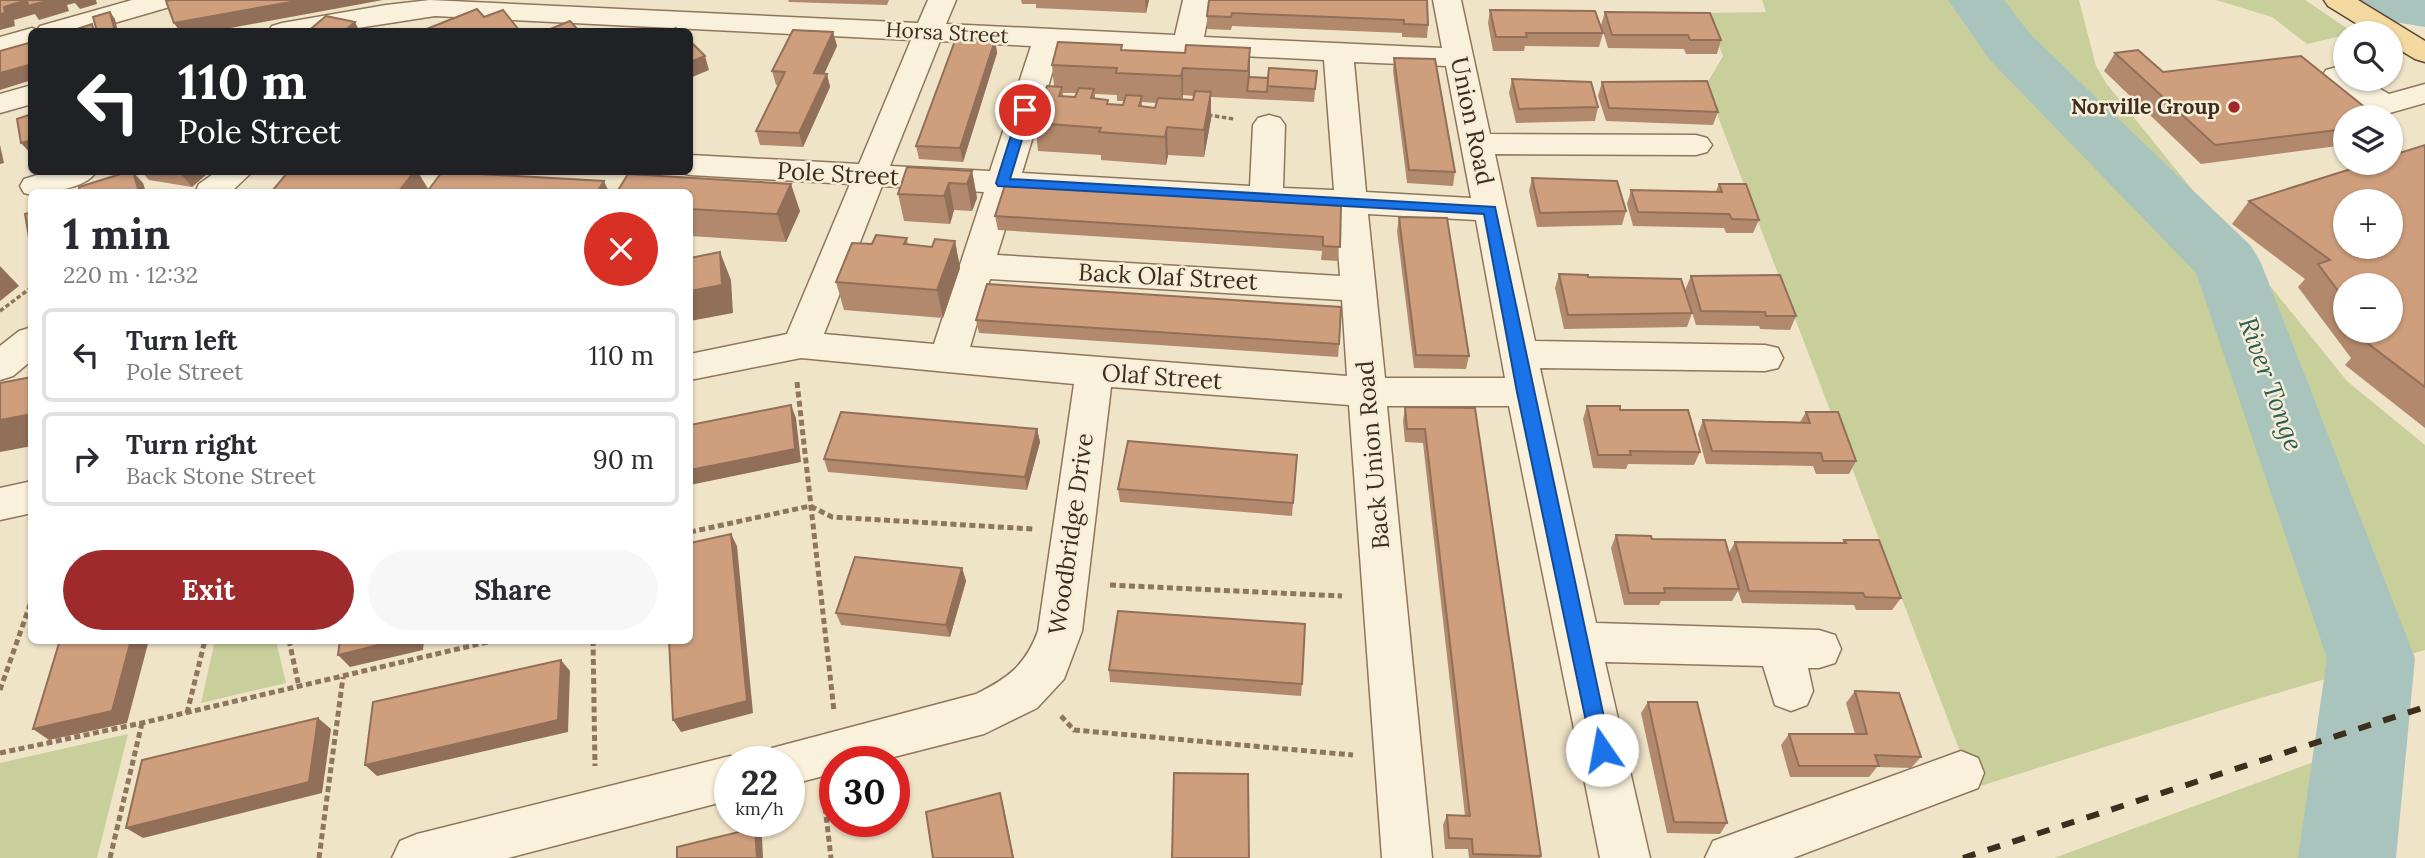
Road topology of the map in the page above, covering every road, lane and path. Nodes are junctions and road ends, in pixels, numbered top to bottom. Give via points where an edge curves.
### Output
1 (942, 0) edge
2 (1197, 0) edge
3 (1447, 0) edge
4 (2338, 0) edge
5 (439, 4) edge
6 (146, 9) edge
7 (67, 28) edge
8 (304, 28) edge
9 (411, 28) edge
10 (929, 32) junction
11 (28, 38) edge
12 (1048, 38) junction
13 (1188, 45) junction
14 (0, 46) edge
15 (2414, 46) edge
16 (1338, 52) junction
17 (1460, 58) junction
18 (2362, 91) edge
19 (2425, 93) edge
20 (28, 95) edge
21 (0, 104) edge
22 (1200, 114) edge
23 (1269, 125) joint
24 (1477, 144) junction
25 (1696, 145) dead end
26 (693, 165) edge
27 (71, 175) edge
28 (232, 175) edge
29 (870, 176) junction
30 (1002, 183) junction
31 (36, 186) dead end
32 (215, 189) edge
33 (1266, 197) junction
34 (1351, 202) junction
35 (1490, 210) junction
36 (976, 266) junction
37 (28, 289) edge
38 (1359, 289) junction
39 (0, 310) edge
40 (28, 343) edge
41 (797, 345) junction
42 (1520, 354) junction
43 (948, 358) junction
44 (1765, 358) dead end
45 (0, 366) edge
46 (693, 366) edge
47 (1094, 372) junction
48 (1368, 392) junction
49 (1525, 392) junction
50 (28, 498) edge
51 (0, 504) edge
52 (810, 506) junction
53 (693, 531) edge
54 (1073, 531) junction
55 (1067, 583) junction
56 (1385, 598) junction
57 (28, 610) edge
58 (1579, 642) junction
59 (204, 644) edge
60 (290, 644) edge
61 (477, 644) edge
62 (593, 644) edge
63 (343, 677) junction
64 (1030, 685) junction
65 (299, 687) junction
66 (0, 690) edge
67 (1791, 691) dead end
68 (187, 713) junction
69 (142, 723) junction
70 (0, 754) edge
71 (816, 757) edge
72 (1400, 759) junction
73 (1961, 774) dead end
74 (714, 782) edge
75 (595, 813) junction
76 (110, 858) edge
77 (318, 858) edge
78 (417, 858) edge
79 (831, 858) edge
80 (1407, 858) edge
81 (1625, 858) edge
82 (1730, 858) edge

1 - 10 street
2 - 13 street
3 - 17 street, Union Road
4 - 15 main road
5 - 8 street, Horsa Street
5 - 9 street
5 - 10 street, Horsa Street
6 - 7 street
10 - 12 street, Horsa Street
10 - 29 street
11 - 14 street
12 - 13 street, Horsa Street
12 - 30 street
13 - 16 street, Horsa Street
16 - 17 street, Horsa Street
16 - 34 street, Back Union Road
17 - 24 street, Union Road
18 - 19 street via 2386,105
20 - 21 street
22 - 23 path
23 - 33 street
24 - 25 street via 1664,156
24 - 35 street, Union Road
26 - 29 street, Pole Street
27 - 31 street
28 - 32 street
29 - 30 street, Pole Street
29 - 41 street
30 - 33 street, Pole Street
30 - 36 street
33 - 34 street, Pole Street
34 - 35 street, Pole Street
34 - 38 street, Back Union Road
35 - 42 street, Union Road
36 - 38 street, Back Olaf Street
36 - 43 street
37 - 39 path
38 - 48 street, Back Union Road
40 - 45 street
41 - 43 street, Olaf Street
41 - 46 street, Olaf Street
41 - 52 path
42 - 44 street via 1720,372
42 - 49 street, Union Road
43 - 47 street, Olaf Street
47 - 48 street, Olaf Street
47 - 54 street, Woodbridge Drive
48 - 49 street, Olaf Street
48 - 56 street, Back Union Road
49 - 58 street, Union Road
50 - 51 street
52 - 53 path
52 - 54 path via 832,517
52 - 71 path
54 - 55 street, Woodbridge Drive
55 - 56 path
55 - 64 street, Woodbridge Drive via 1060,631 1048,665
56 - 72 street, Back Union Road
57 - 66 path
58 - 67 street via 1800,648
58 - 81 street, Union Road
59 - 68 path
60 - 65 path
61 - 63 path
62 - 75 path
63 - 65 path
63 - 77 path
64 - 71 street, Woodbridge Drive via 984,713
64 - 72 path via 1074,730
65 - 68 path
68 - 69 path
69 - 70 path
69 - 76 path
71 - 79 path
72 - 80 street, Back Union Road
73 - 82 street
74 - 75 street
75 - 78 street

